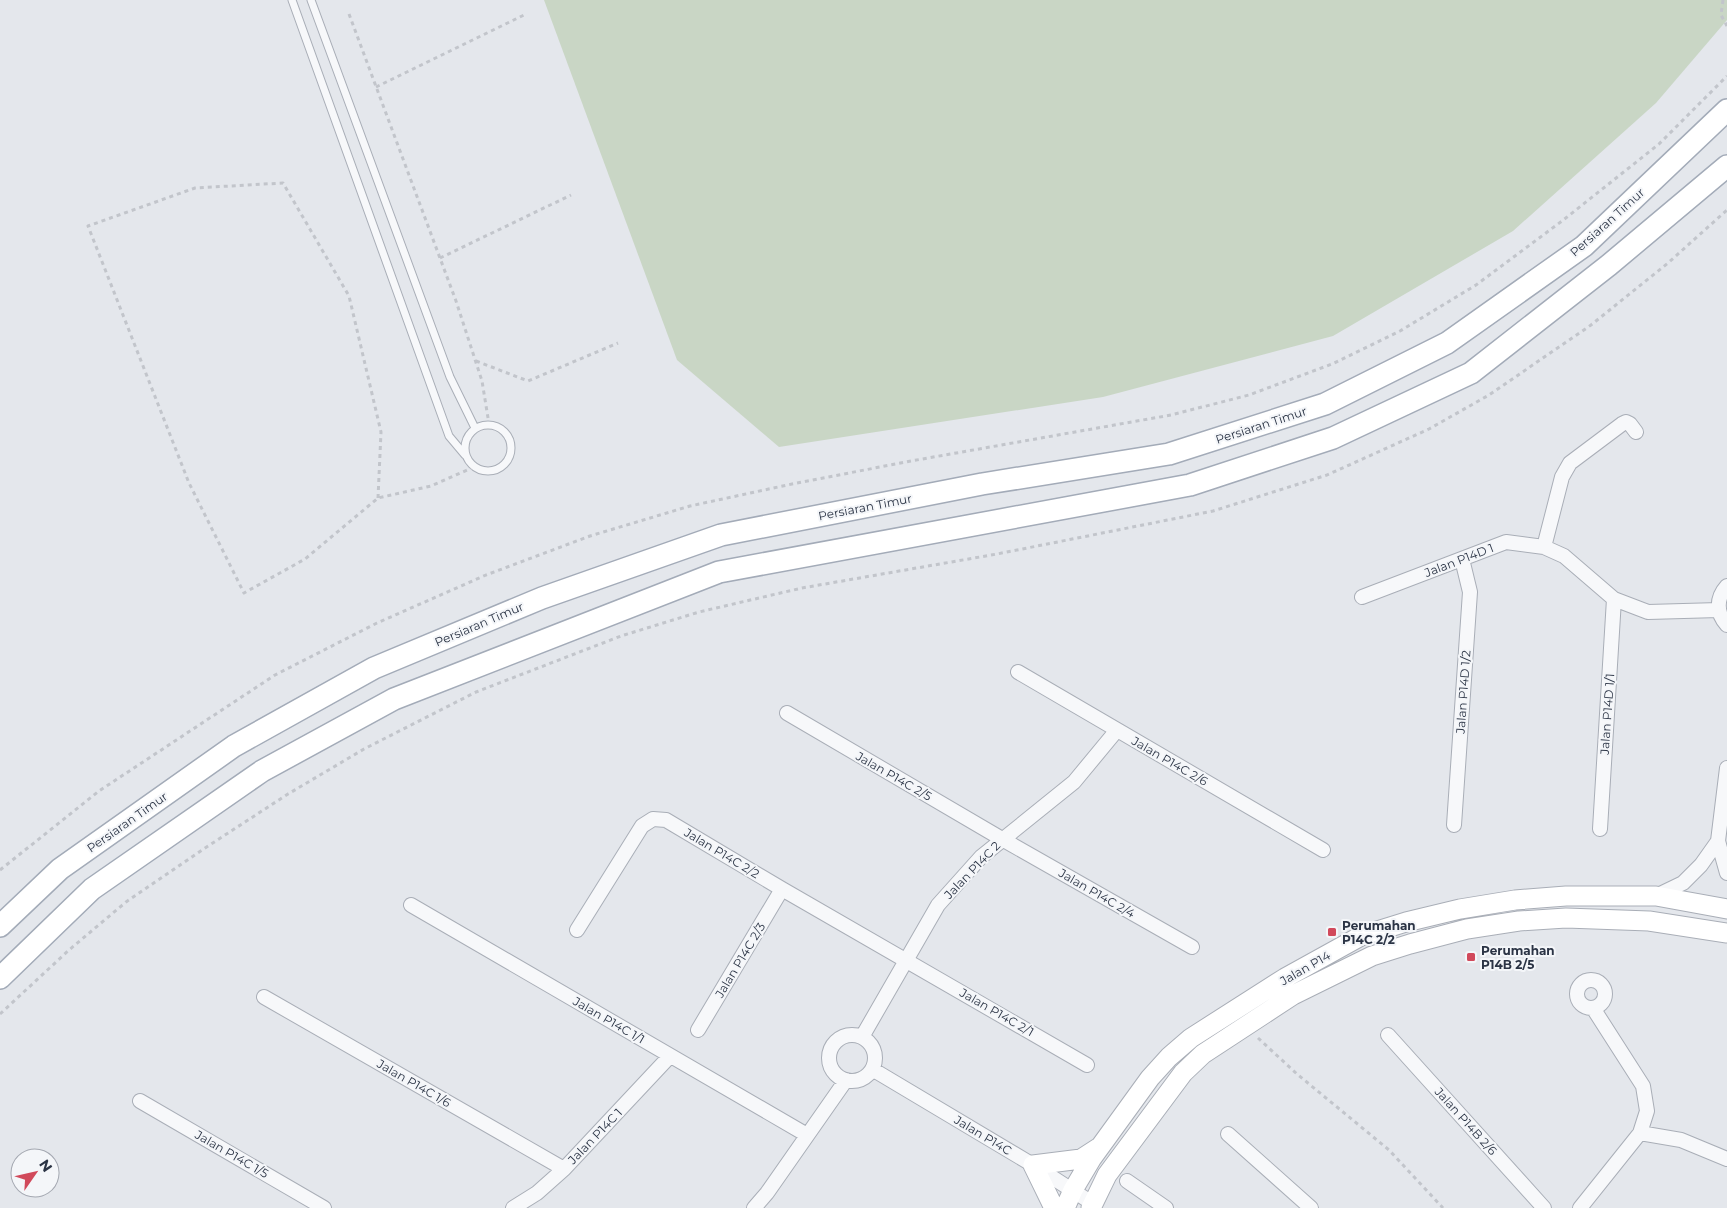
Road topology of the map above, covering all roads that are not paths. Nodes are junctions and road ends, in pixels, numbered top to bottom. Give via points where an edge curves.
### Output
1 (292, 0) edge
2 (311, 0) edge
3 (1727, 110) edge
4 (1727, 166) edge
5 (474, 428) junction
6 (1636, 432) dead end
7 (465, 455) junction
8 (1544, 546) junction
9 (1462, 559) junction
10 (1727, 586) edge
11 (1362, 597) dead end
12 (1614, 599) junction
13 (1719, 610) junction
14 (1727, 625) edge
15 (1018, 672) dead end
16 (787, 713) dead end
17 (1117, 730) junction
18 (1727, 768) edge
19 (1454, 825) dead end
20 (1600, 829) dead end
21 (1002, 839) junction
22 (1718, 841) junction
23 (1323, 850) dead end
24 (1727, 873) edge
25 (782, 889) junction
26 (1656, 896) junction
27 (411, 905) dead end
28 (1727, 909) edge
29 (0, 926) edge
30 (577, 930) dead end
31 (1727, 933) edge
32 (1192, 947) dead end
33 (907, 960) junction
34 (0, 978) edge
35 (264, 997) dead end
36 (1593, 1008) dead end
37 (698, 1030) dead end
38 (1388, 1034) dead end
39 (862, 1037) junction
40 (670, 1056) junction
41 (1087, 1065) dead end
42 (872, 1069) junction
43 (846, 1080) junction
44 (140, 1101) dead end
45 (1640, 1133) junction
46 (1228, 1134) dead end
47 (807, 1135) junction
48 (1101, 1146) junction
49 (1727, 1159) edge
50 (1033, 1165) junction
51 (564, 1169) junction
52 (1127, 1181) dead end
53 (1073, 1190) junction
54 (1091, 1206) edge
55 (324, 1208) edge
56 (513, 1208) edge
57 (754, 1208) edge
58 (1054, 1208) edge
59 (1065, 1208) edge
60 (1166, 1208) edge
61 (1311, 1208) edge
62 (1544, 1208) edge
63 (1580, 1208) edge

1 - 7 lane via 450,436
2 - 5 lane via 450,378
3 - 29 main road, Persiaran Timur via 1584,246 1447,343 1325,404 1169,454 982,484 721,535 542,598 374,668 234,746 60,869
4 - 34 main road via 1609,265 1471,373 1333,438 1190,485 719,572 394,699 262,772 92,889
5 - 7 lane via 465,440
5 - 7 lane via 489,424 503,429 511,441 511,456 502,468 488,472 474,467
6 - 8 street via 1626,422 1570,464 1562,477
8 - 9 street, Jalan P14D 1 via 1506,542
8 - 12 street, Jalan P14D 1 via 1564,556
9 - 11 street, Jalan P14D 1
9 - 19 street, Jalan P14D 1/2 via 1470,592
10 - 13 street via 1720,595
12 - 13 street, Jalan P14D 1 via 1648,612
12 - 20 street, Jalan P14D 1/1
13 - 14 street
15 - 17 street, Jalan P14C 2/6
16 - 21 street, Jalan P14C 2/5
17 - 21 street, Jalan P14C 2 via 1074,782
17 - 23 street, Jalan P14C 2/6
18 - 22 street
21 - 32 street, Jalan P14C 2/4
21 - 33 street, Jalan P14C 2 via 981,857 938,905
22 - 24 street
22 - 26 street via 1683,883
25 - 30 street, Jalan P14C 2/2 via 666,820 653,819 642,826
25 - 33 street, Jalan P14C 2/2
25 - 37 street, Jalan P14C 2/3
26 - 28 main road, Jalan P14
26 - 48 main road, Jalan P14 via 1566,896 1515,900 1460,909 1361,936 1286,978 1191,1038 1150,1078
27 - 40 street, Jalan P14C 1/1
31 - 54 main road, Jalan P14 via 1649,921 1566,918 1519,921 1467,929 1372,956 1293,995 1203,1054 1161,1101 1107,1175
33 - 39 street, Jalan P14C 2
33 - 41 street, Jalan P14C 2/1
35 - 51 street, Jalan P14C 1/6
36 - 45 street via 1643,1086 1647,1111
38 - 62 street, Jalan P14B 2/6
39 - 42 street via 873,1047 875,1062
39 - 43 street via 847,1036 831,1049 830,1064
40 - 47 street, Jalan P14C 1/1
40 - 51 street, Jalan P14C 1
42 - 43 street via 861,1079
42 - 50 street, Jalan P14C
43 - 47 street
44 - 55 street, Jalan P14C 1/5
45 - 49 street via 1680,1140
45 - 63 street
46 - 61 street
47 - 57 street
48 - 50 main road via 1081,1159
48 - 53 main road, Jalan P14
50 - 53 street, Jalan P14C
50 - 58 main road
51 - 56 street, Jalan P14C 1
52 - 60 street
53 - 54 street, Jalan P14C
53 - 59 main road, Jalan P14

